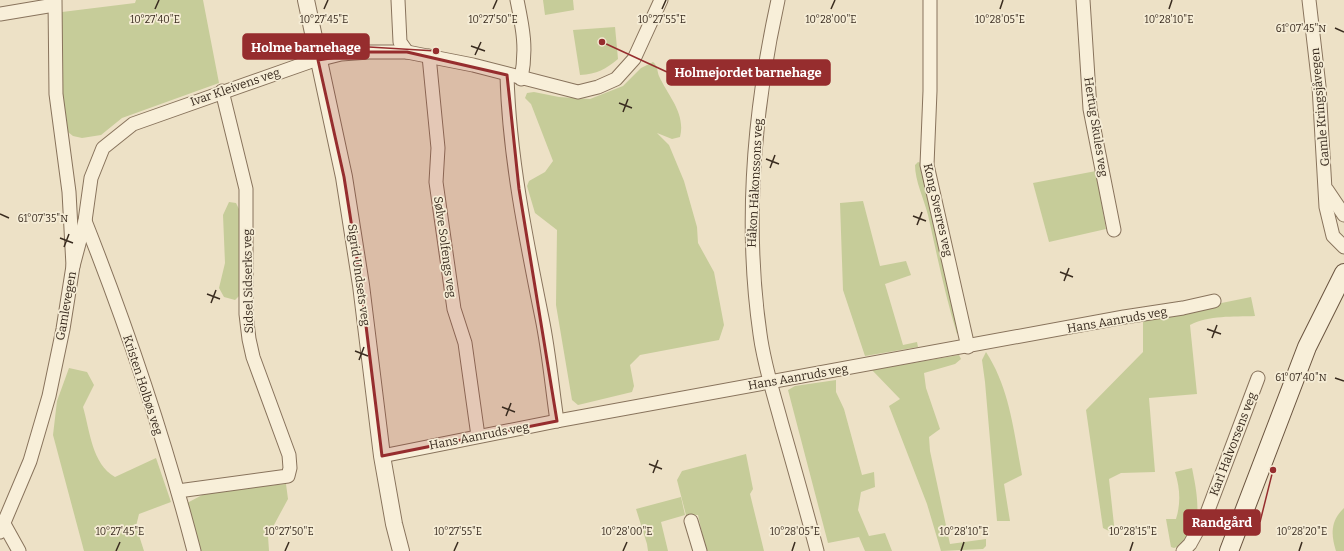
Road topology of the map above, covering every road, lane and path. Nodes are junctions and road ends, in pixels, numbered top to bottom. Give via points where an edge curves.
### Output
1 (306, 0) edge
2 (398, 0) edge
3 (517, 0) edge
4 (661, 0) edge
5 (778, 0) edge
6 (930, 0) edge
7 (1083, 0) edge
8 (1309, 0) edge
9 (54, 2) edge
10 (0, 14) edge
11 (407, 52) junction
12 (429, 56) junction
13 (318, 60) junction
14 (507, 75) junction
15 (521, 78) junction
16 (222, 91) junction
17 (1327, 190) junction
18 (1344, 215) edge
19 (85, 221) junction
20 (1114, 230) dead end
21 (1344, 247) edge
22 (74, 266) junction
23 (1344, 273) edge
24 (1214, 301) dead end
25 (968, 346) junction
26 (1258, 378) dead end
27 (770, 381) junction
28 (557, 421) junction
29 (478, 436) junction
30 (382, 456) junction
31 (178, 491) junction
32 (691, 522) dead end
33 (2, 528) edge
34 (19, 551) edge
35 (194, 551) edge
36 (402, 551) edge
37 (700, 551) edge
38 (817, 551) edge
39 (1182, 551) edge
40 (1229, 551) edge

1 - 13 street, Sigrid Undsets veg
2 - 11 street via 400,42
3 - 15 street via 525,51
4 - 15 street, Ivar Kleivens veg via 637,54 616,79 578,92
5 - 27 street, Håkon Håkonssons veg via 758,116 751,236 760,336
6 - 25 street, Kong Sverres veg via 930,91 926,164
7 - 20 street, Hertug Skules veg via 1090,109
8 - 17 street, Gamle Kringsjåvegen
9 - 10 street
9 - 22 street, Gamlevegen via 56,94 69,192
11 - 12 street, Ivar Kleivens veg
11 - 13 street, Ivar Kleivens veg via 341,54
12 - 14 street, Ivar Kleivens veg
12 - 29 street, Sølve Solfengs veg via 438,148 436,182 454,309 465,344
13 - 16 street, Ivar Kleivens veg
13 - 30 street, Sigrid Undsets veg via 344,177 361,285
14 - 15 street, Ivar Kleivens veg
14 - 28 street via 519,189
16 - 19 street, Ivar Kleivens veg via 133,124 103,148 91,178
16 - 31 street, Sidsel Sidserks veg via 246,189 246,314 249,339 253,357 289,455 290,468 288,476
17 - 18 street, Gamle Kringsjåvegen
17 - 21 street, Gamle Kringsjåvegen via 1326,207 1330,226 1333,236
19 - 22 street, Ivar Kleivens veg
19 - 31 street, Kristen Holbøs veg via 108,279
22 - 33 street, Gamlevegen via 49,396 30,461
23 - 40 main road via 1307,347
24 - 25 street, Hans Aanruds veg
25 - 27 street, Hans Aanruds veg
26 - 39 street, Karl Halvorsens veg via 1207,513 1190,544
27 - 28 street, Hans Aanruds veg
27 - 38 street, Håkon Håkonssons veg
28 - 29 street, Hans Aanruds veg
29 - 30 street, Hans Aanruds veg
30 - 36 street, Sigrid Undsets veg via 394,524
31 - 35 street, Kristen Holbøs veg
32 - 37 street
33 - 34 street

